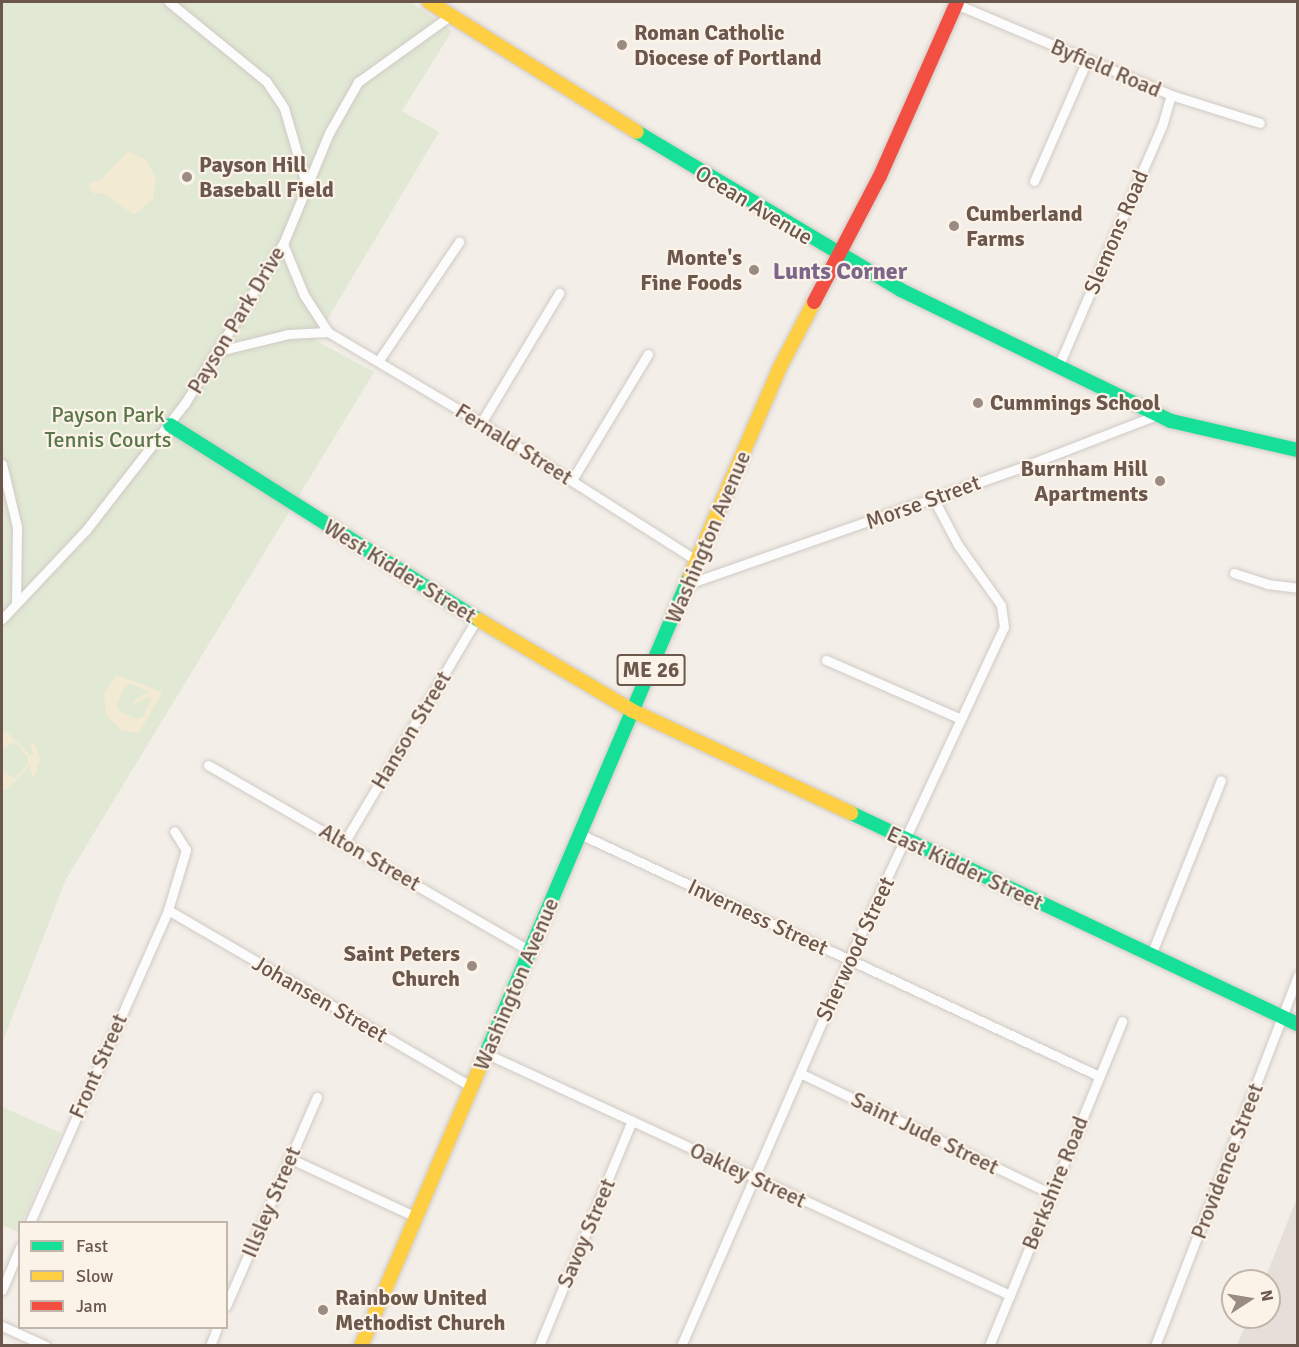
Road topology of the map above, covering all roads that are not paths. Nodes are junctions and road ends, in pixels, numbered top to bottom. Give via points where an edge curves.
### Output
1 (169, 2) edge
2 (429, 2) edge
3 (956, 3) edge
4 (450, 16) junction
5 (1087, 60) junction
6 (1171, 95) junction
7 (1260, 123) dead end
8 (1034, 180) dead end
9 (307, 188) junction
10 (459, 242) dead end
11 (283, 244) junction
12 (839, 257) junction
13 (559, 293) dead end
14 (328, 332) junction
15 (219, 351) junction
16 (648, 354) dead end
17 (379, 360) junction
18 (1058, 367) junction
19 (1157, 415) junction
20 (481, 423) junction
21 (170, 425) junction
22 (1298, 450) edge
23 (2, 464) edge
24 (572, 480) junction
25 (933, 498) junction
26 (698, 561) junction
27 (1234, 573) dead end
28 (688, 584) junction
29 (1298, 588) edge
30 (16, 604) junction
31 (2, 619) edge
32 (477, 620) junction
33 (826, 660) dead end
34 (633, 711) junction
35 (961, 719) junction
36 (208, 765) dead end
37 (1221, 780) dead end
38 (174, 831) dead end
39 (580, 834) junction
40 (906, 840) junction
41 (345, 841) junction
42 (168, 910) junction
43 (530, 951) junction
44 (1151, 955) junction
45 (849, 959) junction
46 (1298, 976) edge
47 (1283, 1018) junction
48 (1122, 1021) dead end
49 (1298, 1024) edge
50 (487, 1054) junction
51 (800, 1074) junction
52 (1098, 1076) junction
53 (472, 1087) junction
54 (317, 1097) dead end
55 (632, 1120) junction
56 (289, 1158) junction
57 (753, 1179) junction
58 (1051, 1194) junction
59 (416, 1217) junction
60 (30, 1221) edge
61 (18, 1252) edge
62 (2, 1290) edge
63 (1010, 1295) junction
64 (228, 1301) edge
65 (2, 1326) edge
66 (218, 1329) edge
67 (46, 1346) edge
68 (210, 1346) edge
69 (361, 1346) edge
70 (539, 1346) edge
71 (681, 1346) edge
72 (989, 1346) edge
73 (1155, 1346) edge

1 - 9 street via 266,81 284,108
2 - 4 main road, Ocean Avenue
3 - 5 street, Byfield Road
3 - 12 main road, Washington Avenue / ME 26 via 880,176
4 - 9 street, Payson Park Drive via 358,82 339,113
4 - 12 main road, Ocean Avenue
5 - 6 street, Byfield Road
5 - 8 street
6 - 7 street, Byfield Road
6 - 18 street, Slemons Road via 1162,126
9 - 11 street, Payson Park Drive
10 - 17 street
11 - 14 street, Fernald Street via 304,295
11 - 15 street, Payson Park Drive
12 - 18 main road, Ocean Avenue
12 - 26 main road, Washington Avenue / ME 26 via 779,369
13 - 20 street
14 - 15 street via 288,334
14 - 17 street, Fernald Street
15 - 21 street, Payson Park Drive
16 - 24 street
17 - 20 street, Fernald Street
18 - 19 main road, Ocean Avenue
19 - 22 main road, Ocean Avenue
19 - 25 street, Morse Street
20 - 24 street, Fernald Street
21 - 30 street, Payson Park Drive via 86,530
21 - 32 main road, West Kidder Street
23 - 30 street via 17,526
24 - 26 street, Fernald Street
25 - 28 street, Morse Street
25 - 35 street, Sherwood Street via 958,545 1005,616 1000,638
26 - 28 main road, Washington Avenue / ME 26
27 - 29 street via 1267,584
28 - 34 main road, Washington Avenue / ME 26
30 - 31 street, Payson Park Drive
32 - 34 main road, West Kidder Street
32 - 41 street, Hanson Street
33 - 35 street
34 - 39 main road, Washington Avenue / ME 26
34 - 40 main road, East Kidder Street
35 - 40 street, Sherwood Street
36 - 41 street, Alton Street
37 - 44 street
38 - 42 street, Front Street via 186,850
39 - 43 main road, Washington Avenue / ME 26
39 - 45 street, Inverness Street
40 - 44 main road, East Kidder Street
40 - 45 street, Sherwood Street
41 - 43 street, Alton Street
42 - 53 street, Johansen Street
42 - 60 street, Front Street
43 - 50 main road, Washington Avenue / ME 26
44 - 47 main road, East Kidder Street
45 - 51 street, Sherwood Street
45 - 52 street, Inverness Street
46 - 47 street, Providence Street
47 - 49 main road, East Kidder Street
47 - 73 street, Providence Street
48 - 52 street, Berkshire Road
50 - 53 main road, Washington Avenue / ME 26
50 - 55 street, Oakley Street
51 - 57 street, Sherwood Street
51 - 58 street, Saint Jude Street
52 - 58 street, Berkshire Road
53 - 59 main road, Washington Avenue / ME 26
54 - 56 street, Illsley Street
55 - 57 street, Oakley Street
55 - 70 street, Savoy Street
56 - 59 street
56 - 64 street, Illsley Street
57 - 63 street, Oakley Street
57 - 71 street, Sherwood Street
58 - 63 street, Berkshire Road
59 - 69 main road, Washington Avenue / ME 26
61 - 62 street
63 - 72 street, Berkshire Road
65 - 67 street
66 - 68 street

